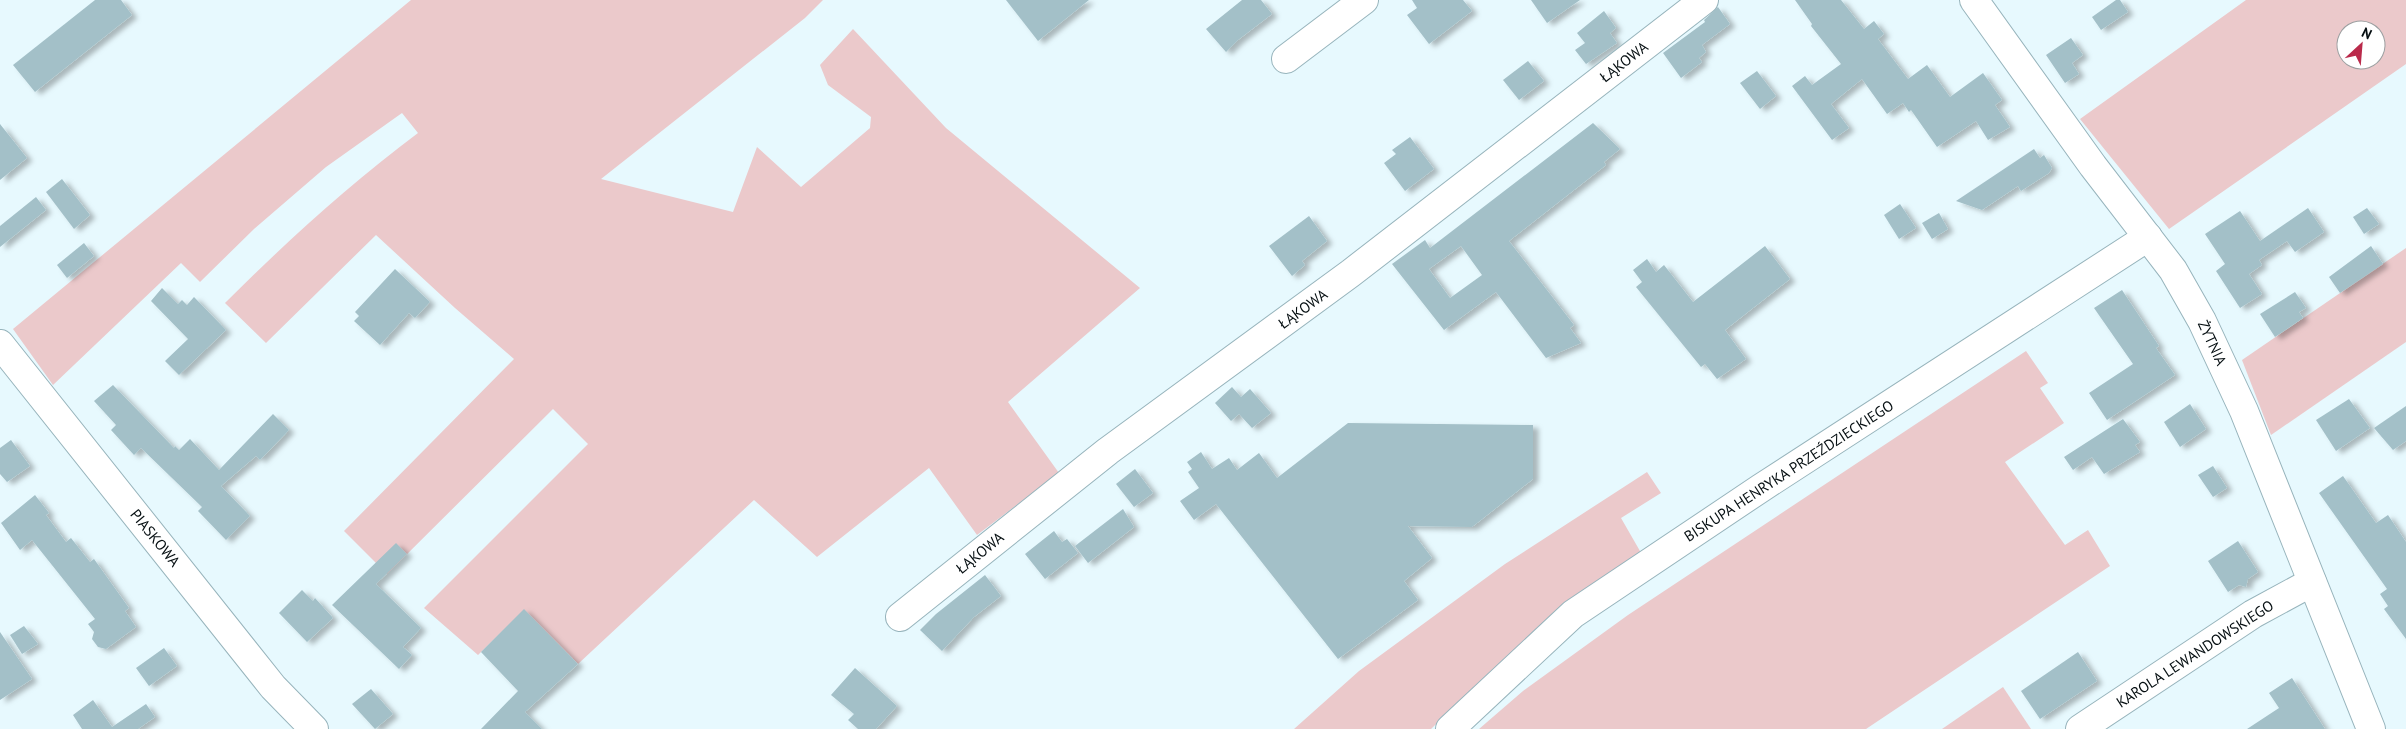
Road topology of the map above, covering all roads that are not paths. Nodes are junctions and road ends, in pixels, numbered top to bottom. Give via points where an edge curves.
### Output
1 (1364, 0) edge
2 (1704, 0) edge
3 (1974, 0) edge
4 (1286, 59) dead end
5 (2148, 237) junction
6 (0, 344) edge
7 (2312, 582) junction
8 (900, 617) dead end
9 (314, 729) edge
10 (1450, 729) edge
11 (2080, 729) edge
12 (2372, 729) edge

1 - 4 street
2 - 8 street, ŁĄKOWA via 1351,273 1108,451
3 - 5 street, ŻYTNIA
5 - 7 street, ŻYTNIA via 2173,270 2202,321 2244,411
5 - 10 street, BISKUPA HENRYKA PRZEŹDZIECKIEGO via 1573,614
6 - 9 street, PIASKOWA via 273,687
7 - 11 street, KAROLA LEWANDOWSKIEGO via 2253,614
7 - 12 street, ŻYTNIA

